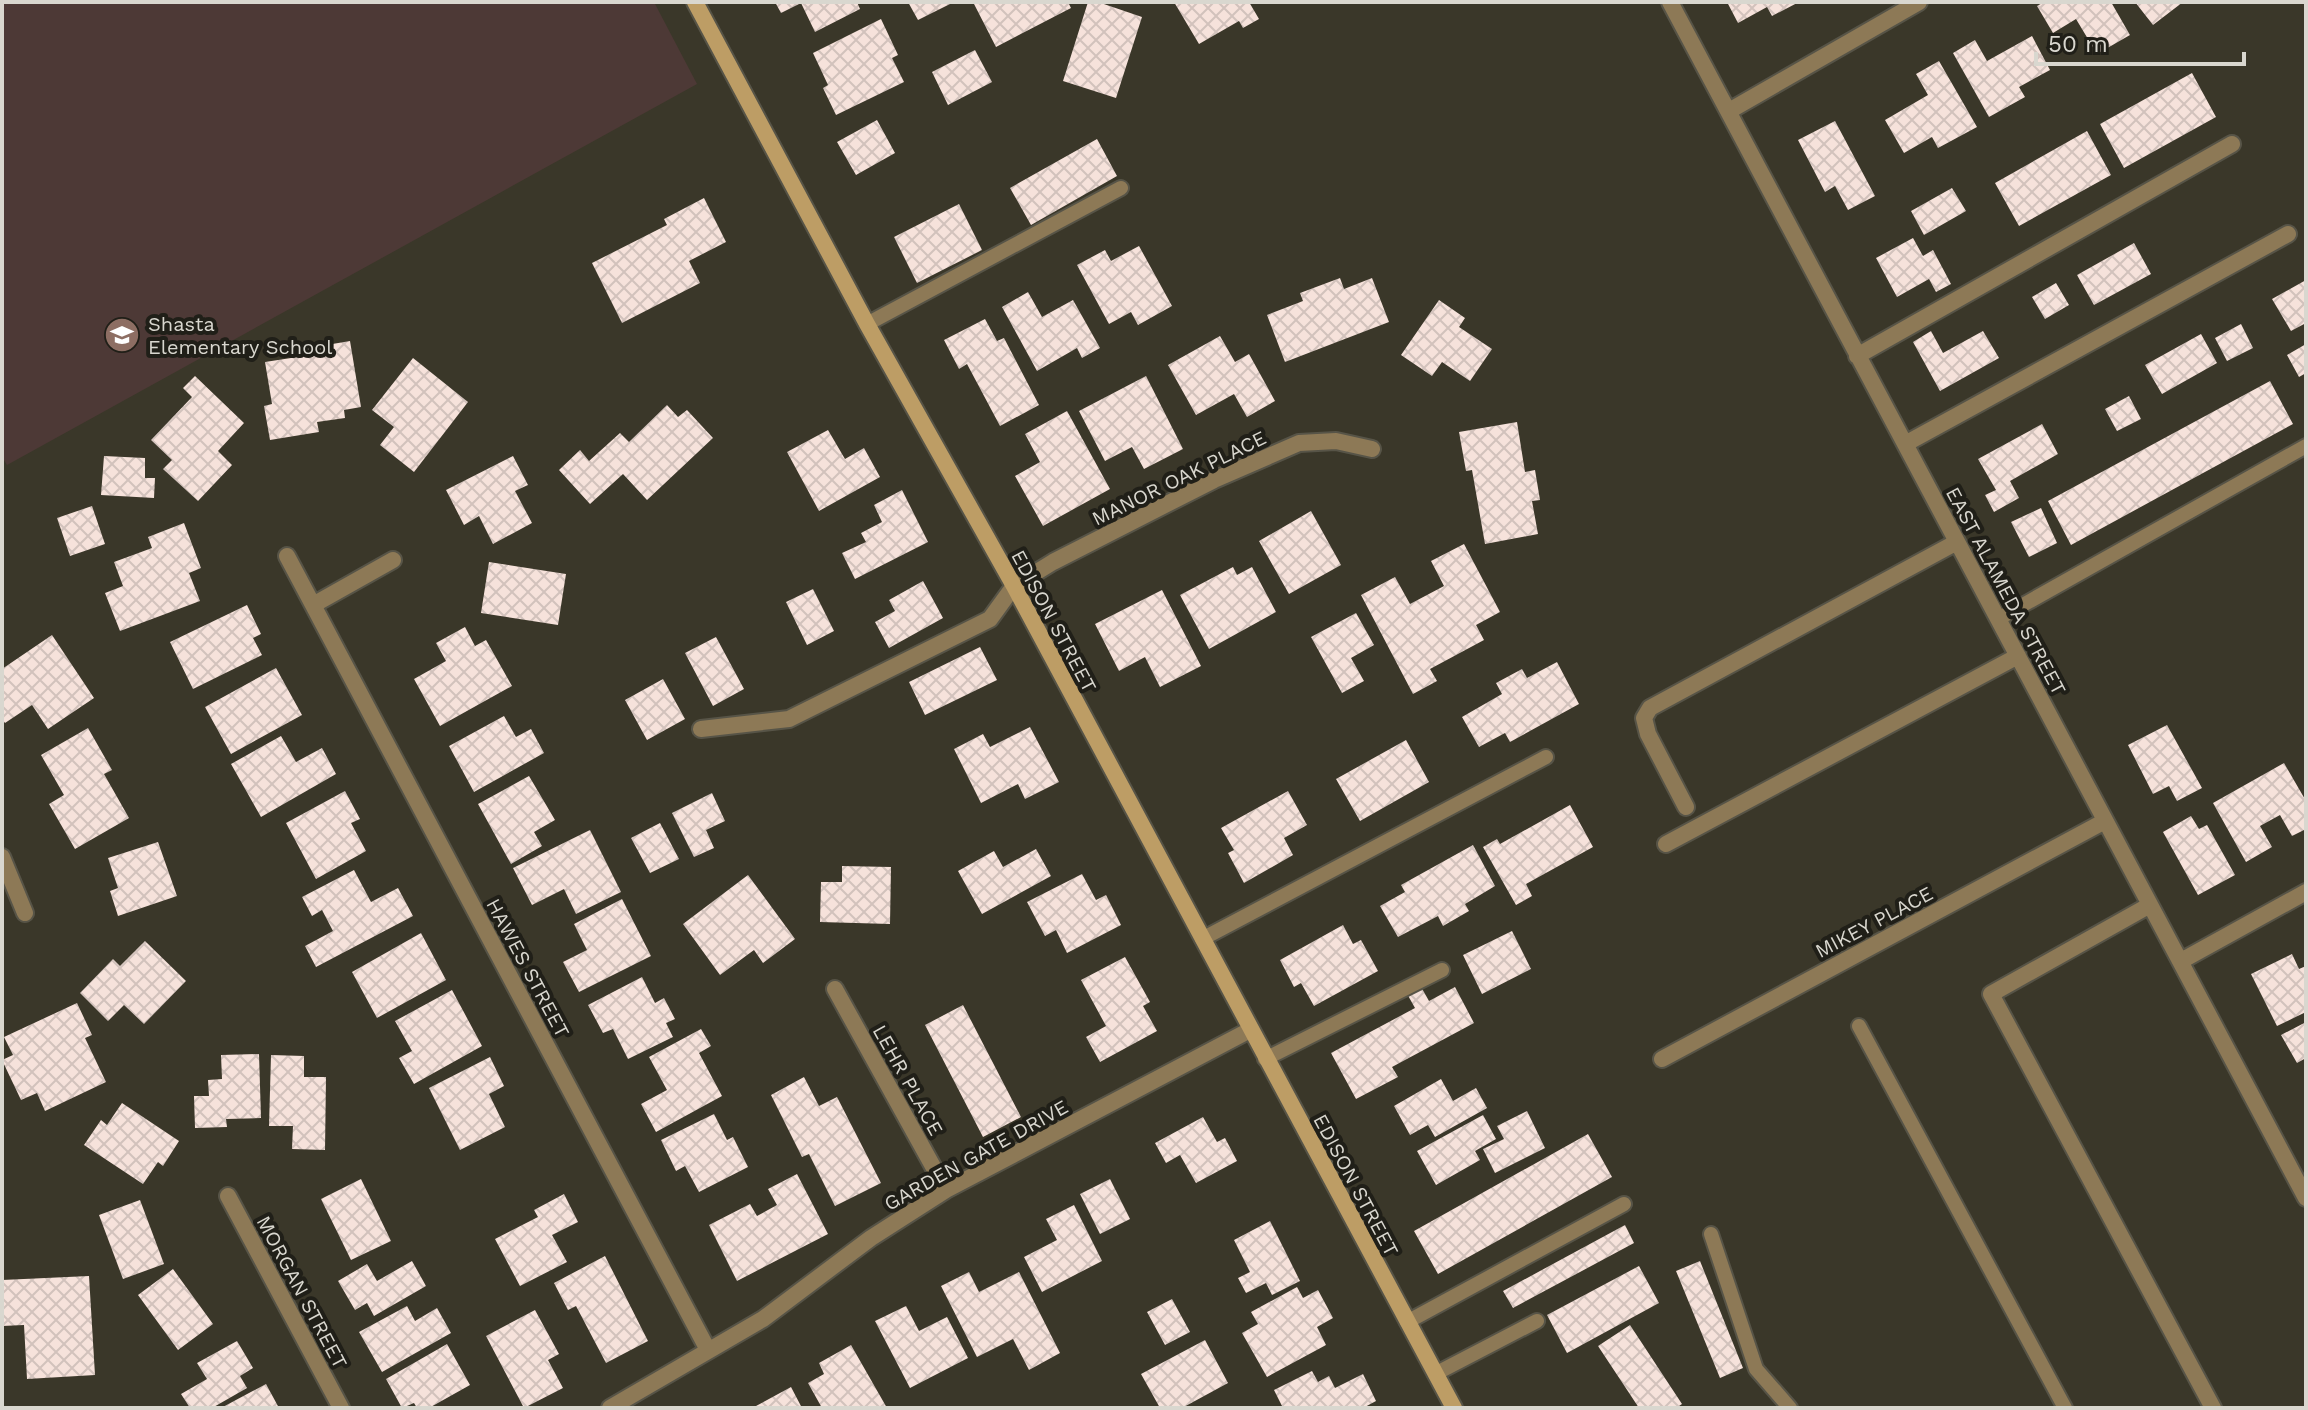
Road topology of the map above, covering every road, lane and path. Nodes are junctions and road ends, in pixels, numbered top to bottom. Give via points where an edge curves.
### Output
1 (695, 2) edge
2 (1670, 2) edge
3 (1919, 2) edge
4 (1729, 111) junction
5 (2232, 144) dead end
6 (1121, 188) dead end
7 (2288, 234) dead end
8 (867, 324) junction
9 (1857, 356) junction
10 (1905, 444) junction
11 (2306, 446) edge
12 (1372, 449) dead end
13 (1957, 542) junction
14 (287, 556) dead end
15 (393, 560) dead end
16 (1014, 586) junction
17 (313, 605) junction
18 (1998, 619) junction
19 (2018, 656) junction
20 (701, 729) dead end
21 (1546, 757) dead end
22 (1686, 807) dead end
23 (2105, 821) junction
24 (1666, 844) dead end
25 (2, 857) edge
26 (2306, 892) edge
27 (2150, 905) junction
28 (25, 913) dead end
29 (1202, 939) junction
30 (2181, 961) junction
31 (1442, 970) dead end
32 (835, 989) dead end
33 (1859, 1026) dead end
34 (1250, 1030) junction
35 (1265, 1059) junction
36 (1662, 1059) dead end
37 (946, 1190) junction
38 (228, 1196) dead end
39 (2306, 1198) edge
40 (1624, 1204) dead end
41 (1711, 1234) dead end
42 (1537, 1321) dead end
43 (1407, 1322) junction
44 (708, 1350) junction
45 (1435, 1374) junction
46 (341, 1408) edge
47 (610, 1408) edge
48 (1454, 1408) edge
49 (1790, 1408) edge
50 (2065, 1408) edge
51 (2213, 1408) edge

1 - 8 street, EDISON STREET
2 - 4 street, EAST ALAMEDA STREET
3 - 4 street
4 - 9 street, EAST ALAMEDA STREET
5 - 9 street
6 - 8 lane
7 - 10 street
8 - 16 street, EDISON STREET
9 - 10 street, EAST ALAMEDA STREET
10 - 13 street, EAST ALAMEDA STREET
11 - 18 lane
12 - 16 street, MANOR OAK PLACE via 1336,441 1299,443 1214,480
13 - 18 street, EAST ALAMEDA STREET
13 - 22 street via 1650,708 1644,718 1648,734
14 - 17 street, HAWES STREET
15 - 17 street
16 - 20 street via 990,619 789,719
16 - 29 street, EDISON STREET
17 - 44 street, HAWES STREET
18 - 19 street, EAST ALAMEDA STREET
19 - 23 street, EAST ALAMEDA STREET
19 - 24 street
21 - 29 lane
23 - 27 street, EAST ALAMEDA STREET
23 - 36 street, MIKEY PLACE
25 - 28 street
26 - 30 street
27 - 30 street, EAST ALAMEDA STREET
27 - 51 street via 1991,994
29 - 34 street, EDISON STREET
30 - 39 street, EAST ALAMEDA STREET
31 - 35 lane
32 - 37 street, LEHR PLACE
33 - 50 lane
34 - 35 street, EDISON STREET
34 - 37 street, GARDEN GATE DRIVE
35 - 43 street, EDISON STREET
37 - 44 street, GARDEN GATE DRIVE via 763,1319
38 - 46 street, MORGAN STREET
40 - 43 lane
41 - 49 lane via 1756,1369
42 - 45 lane
43 - 45 street, EDISON STREET
44 - 47 street, GARDEN GATE DRIVE
45 - 48 street, EDISON STREET

